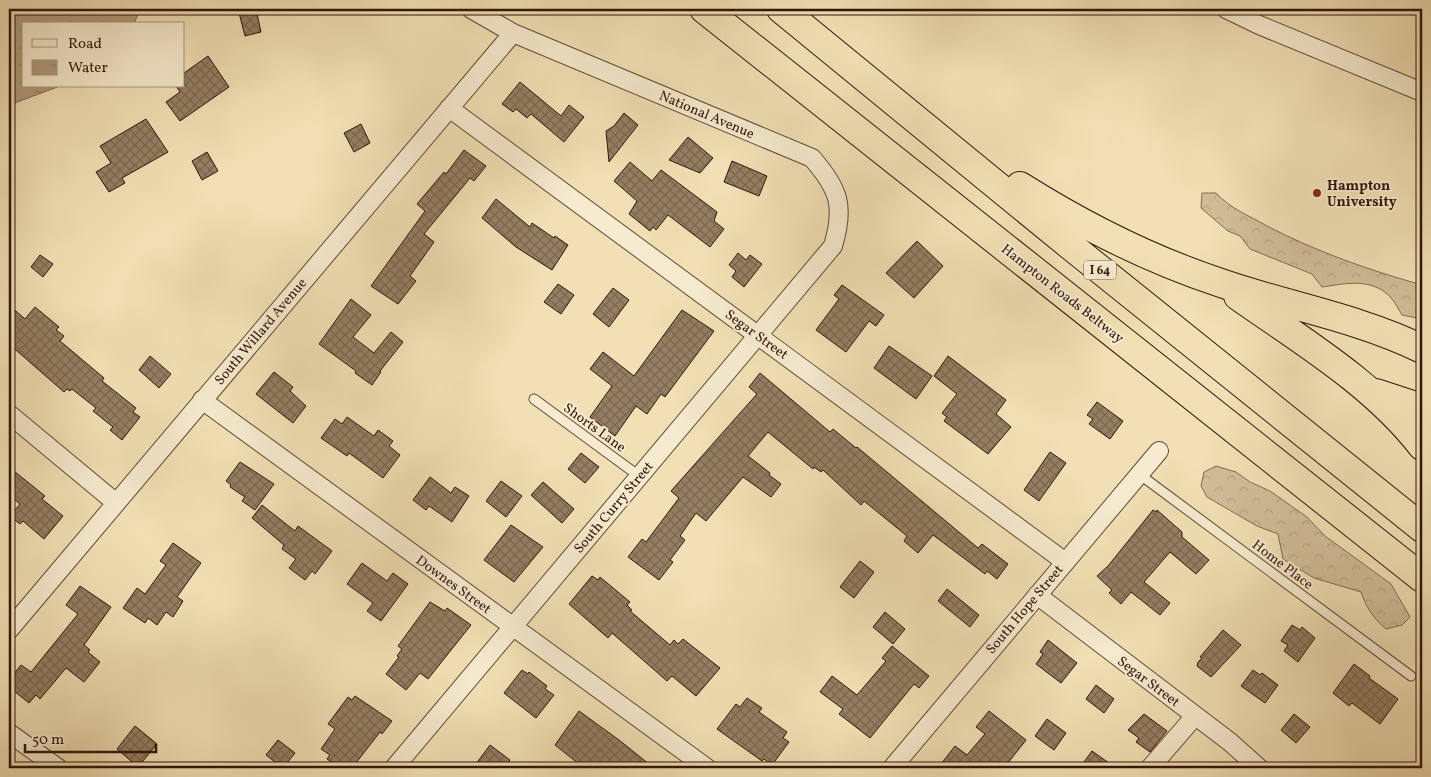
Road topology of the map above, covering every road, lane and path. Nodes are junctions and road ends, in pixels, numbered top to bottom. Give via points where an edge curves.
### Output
1 (471, 9) edge
2 (704, 9) edge
3 (781, 9) edge
4 (1226, 9) edge
5 (513, 32) junction
6 (1422, 92) edge
7 (449, 108) junction
8 (916, 119) junction
9 (833, 246) joint
10 (1221, 284) junction
11 (758, 335) junction
12 (1422, 350) edge
13 (1366, 389) junction
14 (534, 399) dead end
15 (202, 400) junction
16 (1422, 408) edge
17 (9, 414) edge
18 (1422, 446) edge
19 (1159, 451) dead end
20 (1139, 474) junction
21 (639, 476) junction
22 (115, 502) junction
23 (1422, 528) edge
24 (1064, 561) junction
25 (1417, 576) edge
26 (1036, 595) junction
27 (513, 627) junction
28 (9, 630) edge
29 (1411, 676) dead end
30 (1195, 716) junction
31 (9, 733) edge
32 (58, 768) edge
33 (394, 768) edge
34 (707, 768) edge
35 (892, 768) edge
36 (1150, 768) edge
37 (1259, 768) edge

1 - 5 street, National Avenue
2 - 25 highway, Hampton Roads Beltway
3 - 8 highway, I 64
4 - 6 street
5 - 7 street, South Willard Avenue
5 - 9 street, National Avenue via 812,158 829,177 839,198 840,225
7 - 11 street, Segar Street
7 - 15 street, South Willard Avenue
8 - 10 highway via 1097,232 1140,253
8 - 23 highway, I 64
9 - 11 street, South Curry Street
10 - 12 highway via 1307,308
10 - 13 highway
11 - 21 street, South Curry Street
11 - 24 street, Segar Street
13 - 16 highway
13 - 18 highway
14 - 21 lane, Shorts Lane
15 - 22 street, South Willard Avenue
15 - 27 street, Downes Street
17 - 22 street
19 - 20 street, South Hope Street
20 - 24 street, South Hope Street
20 - 29 lane, Home Place
21 - 27 street, South Curry Street
22 - 28 street, South Willard Avenue
24 - 26 street, South Hope Street
26 - 30 street, Segar Street
26 - 35 street, South Hope Street
27 - 33 street, South Curry Street
27 - 34 street, Downes Street
30 - 36 street
30 - 37 street, Segar Street
31 - 32 street

